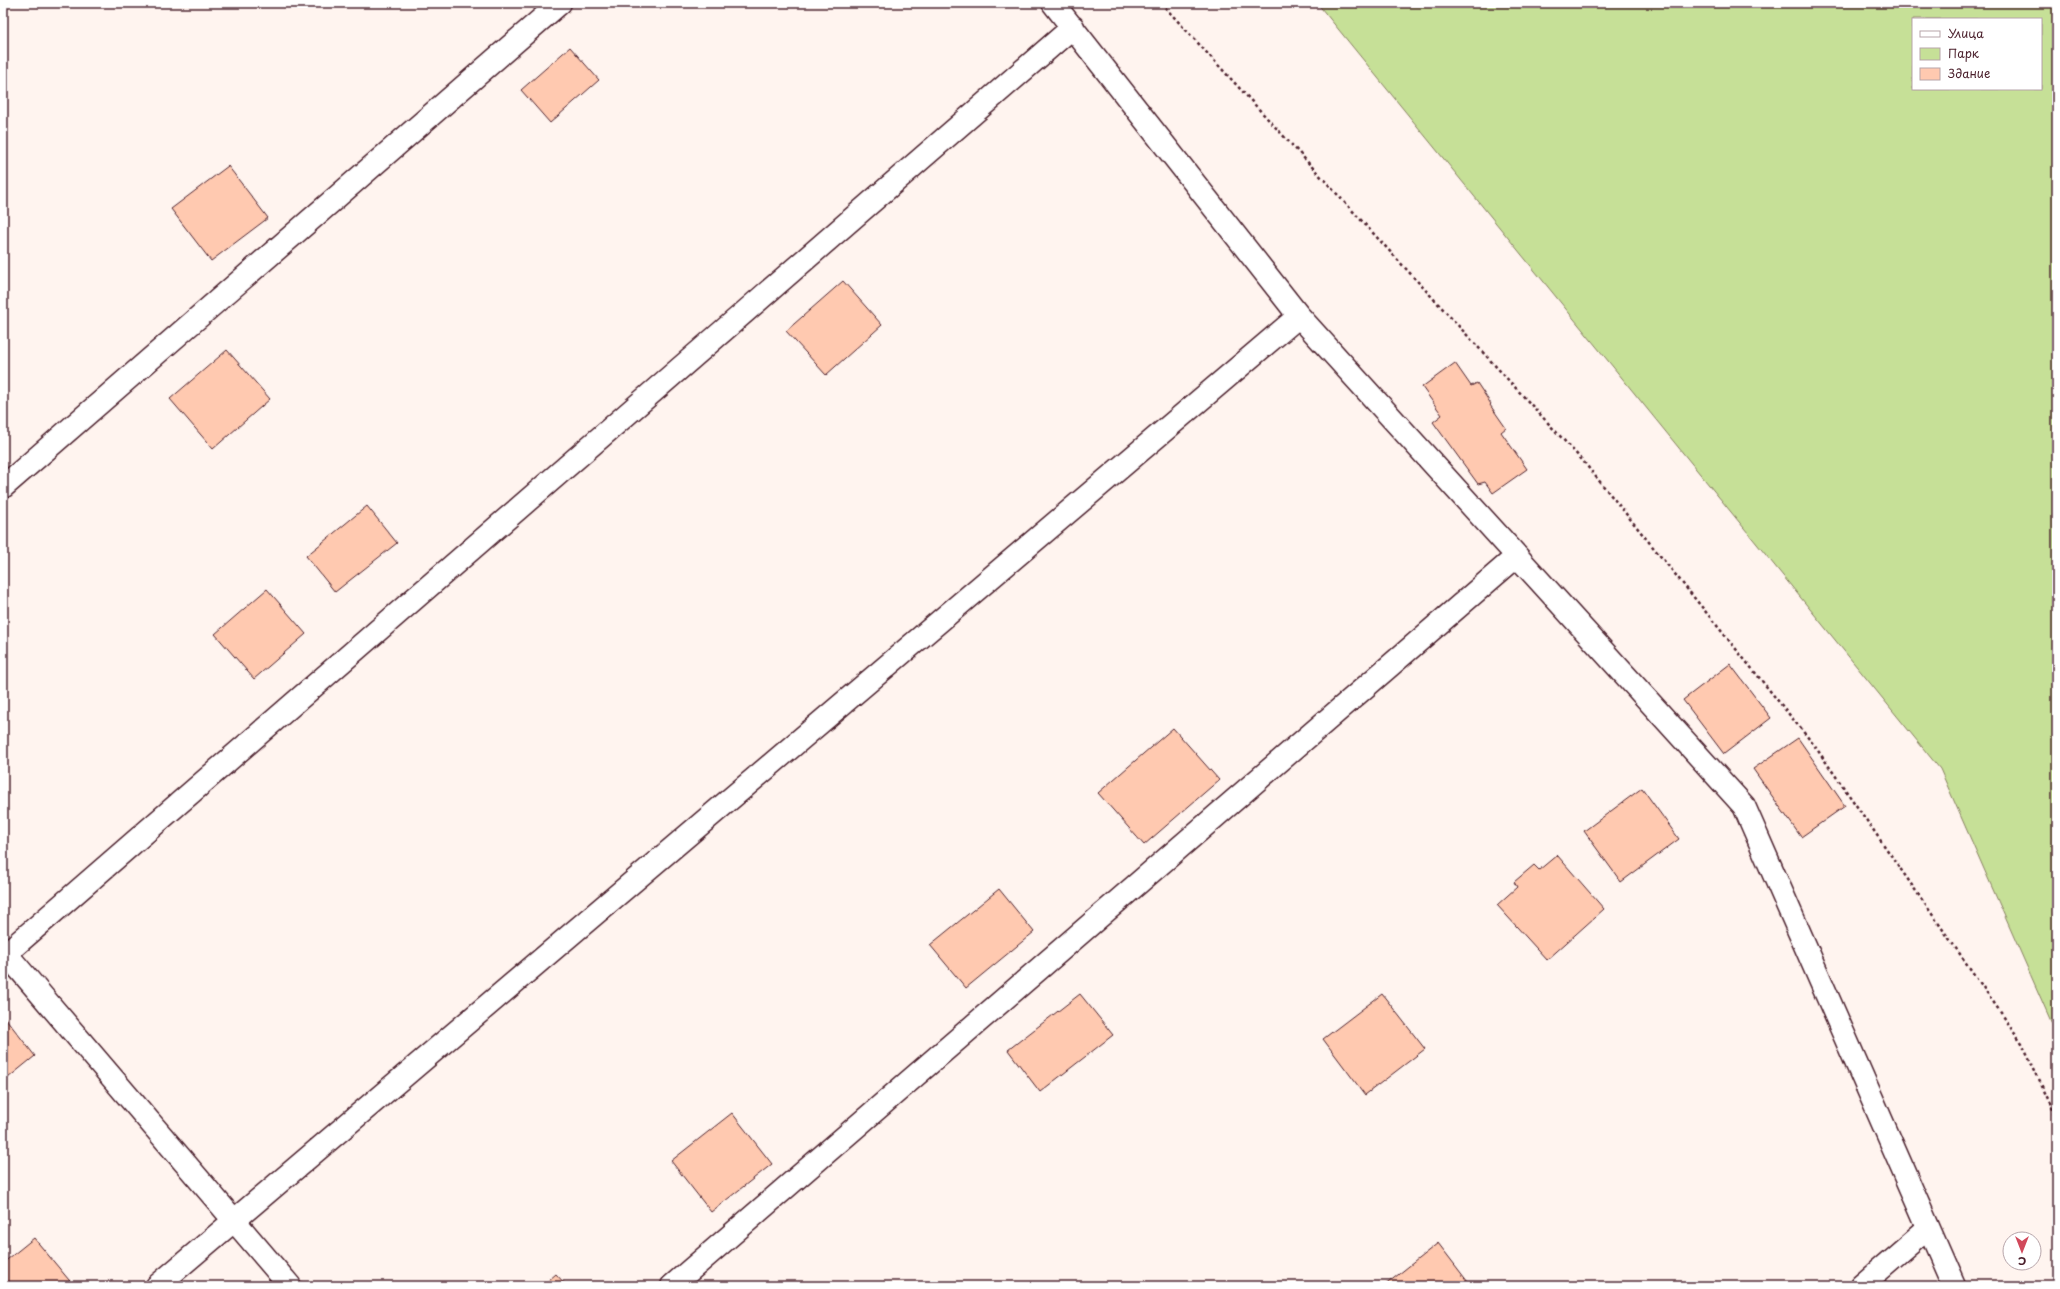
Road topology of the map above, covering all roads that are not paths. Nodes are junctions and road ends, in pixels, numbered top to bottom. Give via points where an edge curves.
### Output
1 (560, 3) edge
2 (1053, 3) edge
3 (1073, 27) junction
4 (1299, 316) junction
5 (3, 487) edge
6 (1517, 556) junction
7 (4, 953) edge
8 (234, 1220) junction
9 (1928, 1228) junction
10 (157, 1286) edge
11 (290, 1286) edge
12 (672, 1286) edge
13 (1861, 1286) edge
14 (1954, 1286) edge

1 - 5 lane
2 - 3 lane
3 - 4 lane
3 - 7 lane
4 - 6 lane
4 - 8 lane
6 - 9 lane via 1744,806
6 - 12 lane
7 - 8 lane
8 - 10 lane
8 - 11 lane
9 - 13 lane
9 - 14 lane

